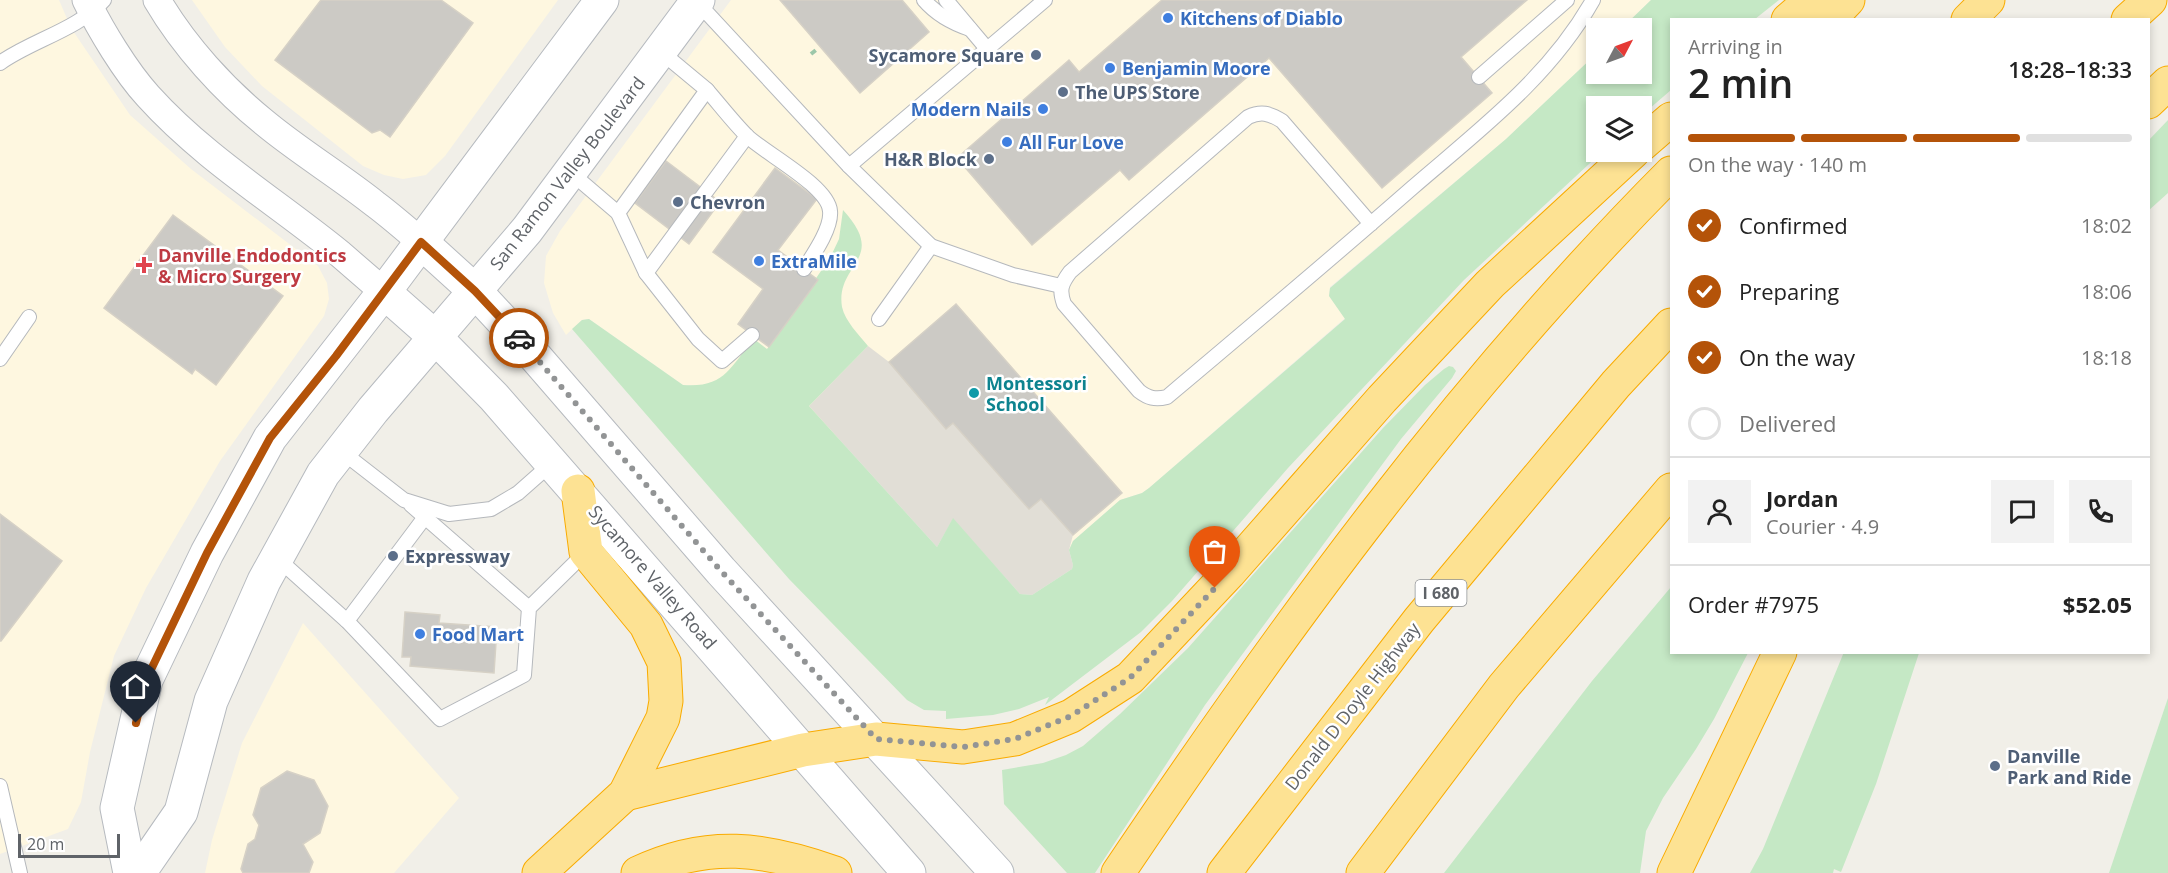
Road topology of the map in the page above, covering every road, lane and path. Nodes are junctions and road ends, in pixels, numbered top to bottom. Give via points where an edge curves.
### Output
1 (157, 0) edge
2 (602, 0) edge
3 (924, 0) edge
4 (946, 0) edge
5 (1046, 0) edge
6 (1567, 0) edge
7 (1593, 0) edge
8 (1811, 0) edge
9 (1848, 0) edge
10 (1988, 0) edge
11 (2150, 0) edge
12 (697, 1) edge
13 (94, 4) edge
14 (1790, 18) edge
15 (1831, 18) edge
16 (1970, 18) edge
17 (2130, 18) edge
18 (972, 30) junction
19 (816, 50) dead end
20 (988, 50) junction
21 (660, 51) junction
22 (811, 54) dead end
23 (0, 63) edge
24 (1479, 77) dead end
25 (2168, 83) edge
26 (707, 90) junction
27 (2150, 100) edge
28 (1670, 120) edge
29 (1652, 135) edge
30 (747, 136) junction
31 (1622, 162) edge
32 (849, 166) junction
33 (570, 172) junction
34 (1670, 174) edge
35 (618, 213) junction
36 (1371, 224) junction
37 (421, 242) junction
38 (931, 246) junction
39 (804, 269) dead end
40 (646, 273) junction
41 (1061, 286) junction
42 (475, 291) junction
43 (384, 292) junction
44 (29, 317) dead end
45 (879, 319) dead end
46 (1670, 326) edge
47 (752, 335) dead end
48 (435, 337) junction
49 (0, 359) edge
50 (340, 451) junction
51 (552, 463) junction
52 (1670, 490) edge
53 (578, 491) joint
54 (405, 500) junction
55 (425, 517) junction
56 (599, 541) junction
57 (277, 558) junction
58 (529, 608) junction
59 (347, 621) junction
60 (1779, 654) edge
61 (876, 739) junction
62 (803, 750) junction
63 (0, 786) edge
64 (625, 794) junction
65 (20, 873) edge
66 (130, 873) edge
67 (139, 873) edge
68 (539, 873) edge
69 (638, 873) edge
70 (835, 873) edge
71 (909, 873) edge
72 (997, 873) edge
73 (1118, 873) edge
74 (1224, 873) edge
75 (1363, 873) edge
76 (1674, 873) edge

1 - 37 street via 229,90 264,122 375,203
2 - 37 main road
3 - 18 lane via 955,24
4 - 18 lane
5 - 20 lane
6 - 24 lane
7 - 36 lane via 1558,54 1523,92
8 - 14 highway
9 - 15 highway
10 - 16 highway
11 - 17 highway
12 - 21 main road, San Ramon Valley Boulevard
12 - 32 lane
13 - 23 lane
13 - 43 street via 146,94 183,132
18 - 20 lane
19 - 22 path
20 - 32 lane
21 - 26 lane
21 - 33 main road, San Ramon Valley Boulevard
25 - 27 highway
26 - 30 lane
26 - 35 lane
28 - 29 highway
30 - 39 lane via 828,200 830,214 825,232
30 - 40 lane
31 - 61 highway via 1490,284 1130,678 1071,716 1015,739 963,747
32 - 38 lane
33 - 35 lane
33 - 42 main road, San Ramon Valley Boulevard
34 - 73 highway via 1535,319 1338,559 1249,680
35 - 40 lane
36 - 41 lane via 1282,120 1258,112 1070,272
36 - 41 lane via 1167,398 1147,397 1139,391 1064,304
37 - 42 main road
37 - 43 main road
38 - 41 lane via 1013,275
38 - 45 lane
40 - 47 lane via 698,339 722,361
42 - 48 main road, San Ramon Valley Boulevard
42 - 61 main road via 595,423 721,571
43 - 48 main road, Sycamore Valley Road
43 - 66 main road via 270,438 207,553 146,680 117,808
44 - 49 lane
46 - 74 highway, Donald D Doyle Highway / I 680 via 1616,384 1419,620
48 - 50 main road, San Ramon Valley Boulevard
48 - 51 main road, Sycamore Valley Road
50 - 54 lane
50 - 57 main road, San Ramon Valley Boulevard
51 - 53 main road, Sycamore Valley Road
51 - 54 lane via 518,493 491,508 449,514
52 - 75 highway via 1504,686
53 - 56 highway
54 - 55 lane
55 - 58 lane
55 - 59 lane
56 - 58 lane
56 - 62 main road, Sycamore Valley Road
56 - 64 highway via 664,662 663,718
57 - 59 lane
57 - 67 main road, San Ramon Valley Boulevard via 211,700 182,812
58 - 59 lane via 524,675 440,718
60 - 76 highway
61 - 62 highway
61 - 72 main road
62 - 64 highway
62 - 71 main road, Sycamore Valley Road
63 - 65 lane
64 - 68 highway
69 - 70 highway via 690,854 744,850 800,861

